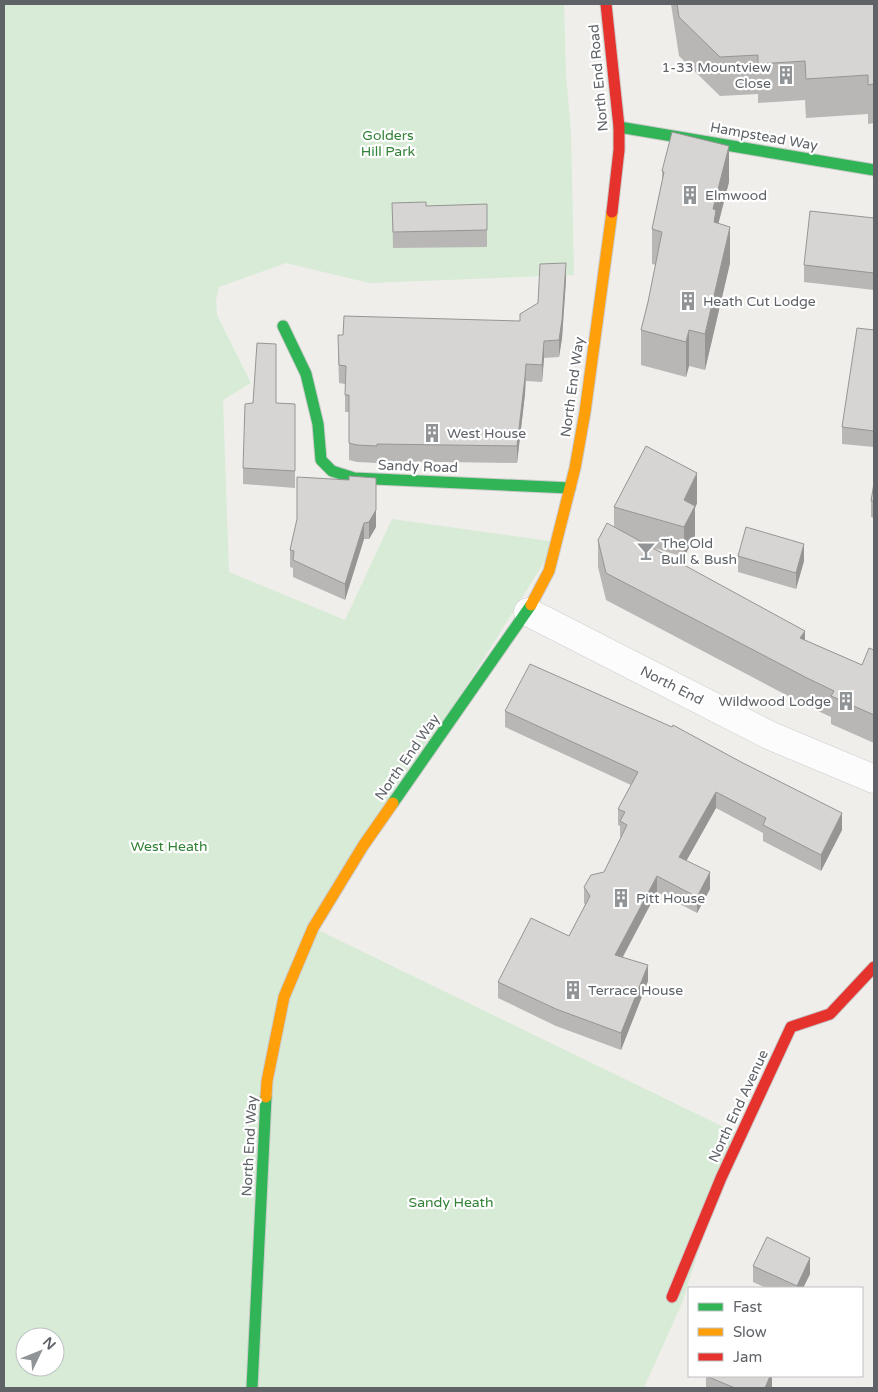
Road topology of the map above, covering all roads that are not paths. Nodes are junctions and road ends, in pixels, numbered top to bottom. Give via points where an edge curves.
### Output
1 (606, 4) edge
2 (619, 127) junction
3 (619, 150) joint
4 (874, 170) edge
5 (283, 326) dead end
6 (570, 488) junction
7 (528, 612) junction
8 (874, 779) edge
9 (874, 967) edge
10 (672, 1297) dead end
11 (252, 1388) edge

1 - 2 main road, North End Road
2 - 3 main road, North End Road
2 - 4 main road, Hampstead Way
3 - 6 main road, North End Way via 585,412
5 - 6 main road, Sandy Road via 306,374 318,424 321,460 332,471 354,478
6 - 7 main road, North End Way via 549,571
7 - 8 street, North End via 771,736
7 - 11 main road, North End Way via 362,846 314,928 284,997 268,1081
9 - 10 main road, North End Avenue via 830,1014 791,1027 721,1178

